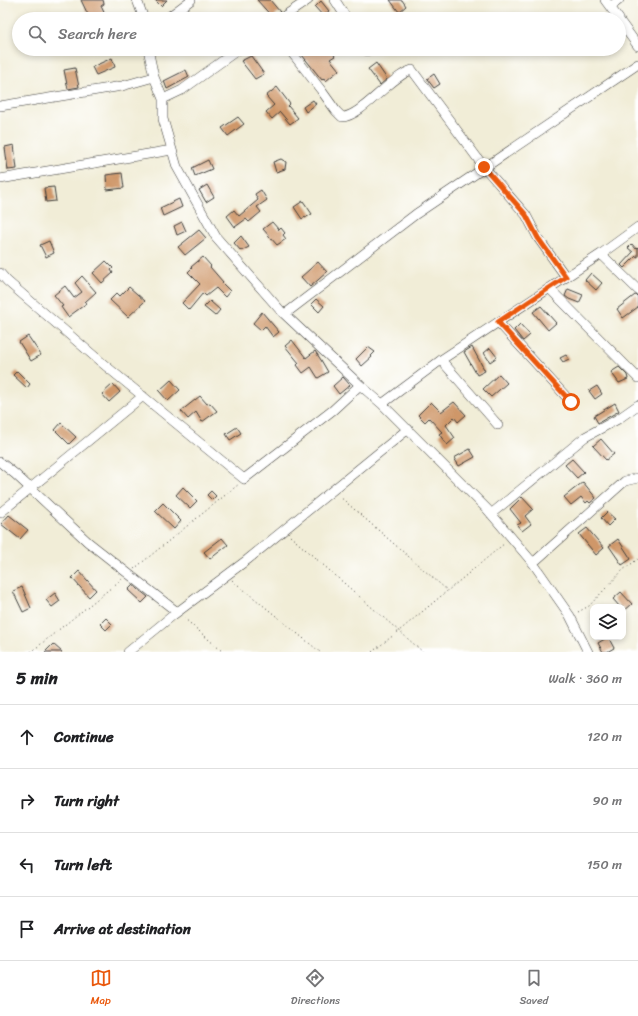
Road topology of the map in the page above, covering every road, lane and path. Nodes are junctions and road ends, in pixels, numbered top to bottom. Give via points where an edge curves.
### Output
1 (137, 0) edge
2 (191, 0) edge
3 (308, 0) edge
4 (335, 0) edge
5 (619, 0) edge
6 (607, 3) edge
7 (141, 12) edge
8 (175, 12) edge
9 (290, 12) edge
10 (343, 12) edge
11 (614, 12) edge
12 (626, 29) edge
13 (638, 46) edge
14 (150, 56) edge
15 (230, 56) edge
16 (294, 56) edge
17 (638, 64) edge
18 (154, 77) junction
19 (164, 99) junction
20 (0, 106) edge
21 (172, 150) junction
22 (484, 167) junction
23 (0, 179) edge
24 (638, 227) edge
25 (601, 254) junction
26 (0, 273) edge
27 (566, 277) junction
28 (549, 288) junction
29 (638, 290) edge
30 (285, 314) junction
31 (498, 322) junction
32 (441, 360) junction
33 (638, 378) edge
34 (360, 385) junction
35 (143, 396) junction
36 (571, 402) dead end
37 (382, 404) junction
38 (638, 405) edge
39 (498, 425) dead end
40 (408, 429) junction
41 (0, 462) edge
42 (638, 478) edge
43 (243, 481) dead end
44 (30, 489) junction
45 (337, 494) dead end
46 (225, 496) dead end
47 (0, 513) edge
48 (491, 514) junction
49 (283, 530) junction
50 (512, 538) junction
51 (638, 559) edge
52 (533, 563) junction
53 (230, 579) dead end
54 (447, 590) junction
55 (180, 614) junction
56 (570, 616) junction
57 (399, 631) junction
58 (128, 652) edge
59 (223, 652) edge
60 (320, 652) edge
61 (372, 652) edge
62 (423, 652) edge
63 (588, 652) edge

1 - 7 street
2 - 8 street
3 - 9 street
4 - 10 street
5 - 6 street
6 - 11 street
12 - 13 street
14 - 18 street
15 - 19 street via 182,90
16 - 22 street via 342,117 359,110 412,70
17 - 22 street
18 - 19 street
18 - 20 street via 122,86
19 - 21 street via 163,119
21 - 23 street
21 - 30 street via 177,167 216,237
22 - 27 street via 526,215 538,238
22 - 30 street via 416,214
24 - 25 street
25 - 27 street
25 - 29 street
26 - 35 street
27 - 28 street
28 - 31 street
28 - 33 street
30 - 34 street
31 - 32 street
31 - 36 street
32 - 37 street
32 - 39 street
34 - 35 street via 333,410 244,479
34 - 37 street
35 - 44 street
37 - 40 street
38 - 48 street via 585,437
40 - 48 street
40 - 49 street
41 - 44 street
42 - 52 street via 625,481
43 - 46 path
44 - 47 street
44 - 55 street via 88,542
45 - 54 path
48 - 50 street
49 - 55 street
49 - 57 path
50 - 52 street
50 - 54 path
51 - 56 path via 623,570 589,606
52 - 56 street
53 - 60 path
54 - 57 path
55 - 58 street
55 - 59 path
56 - 63 street
57 - 61 path
57 - 62 path

